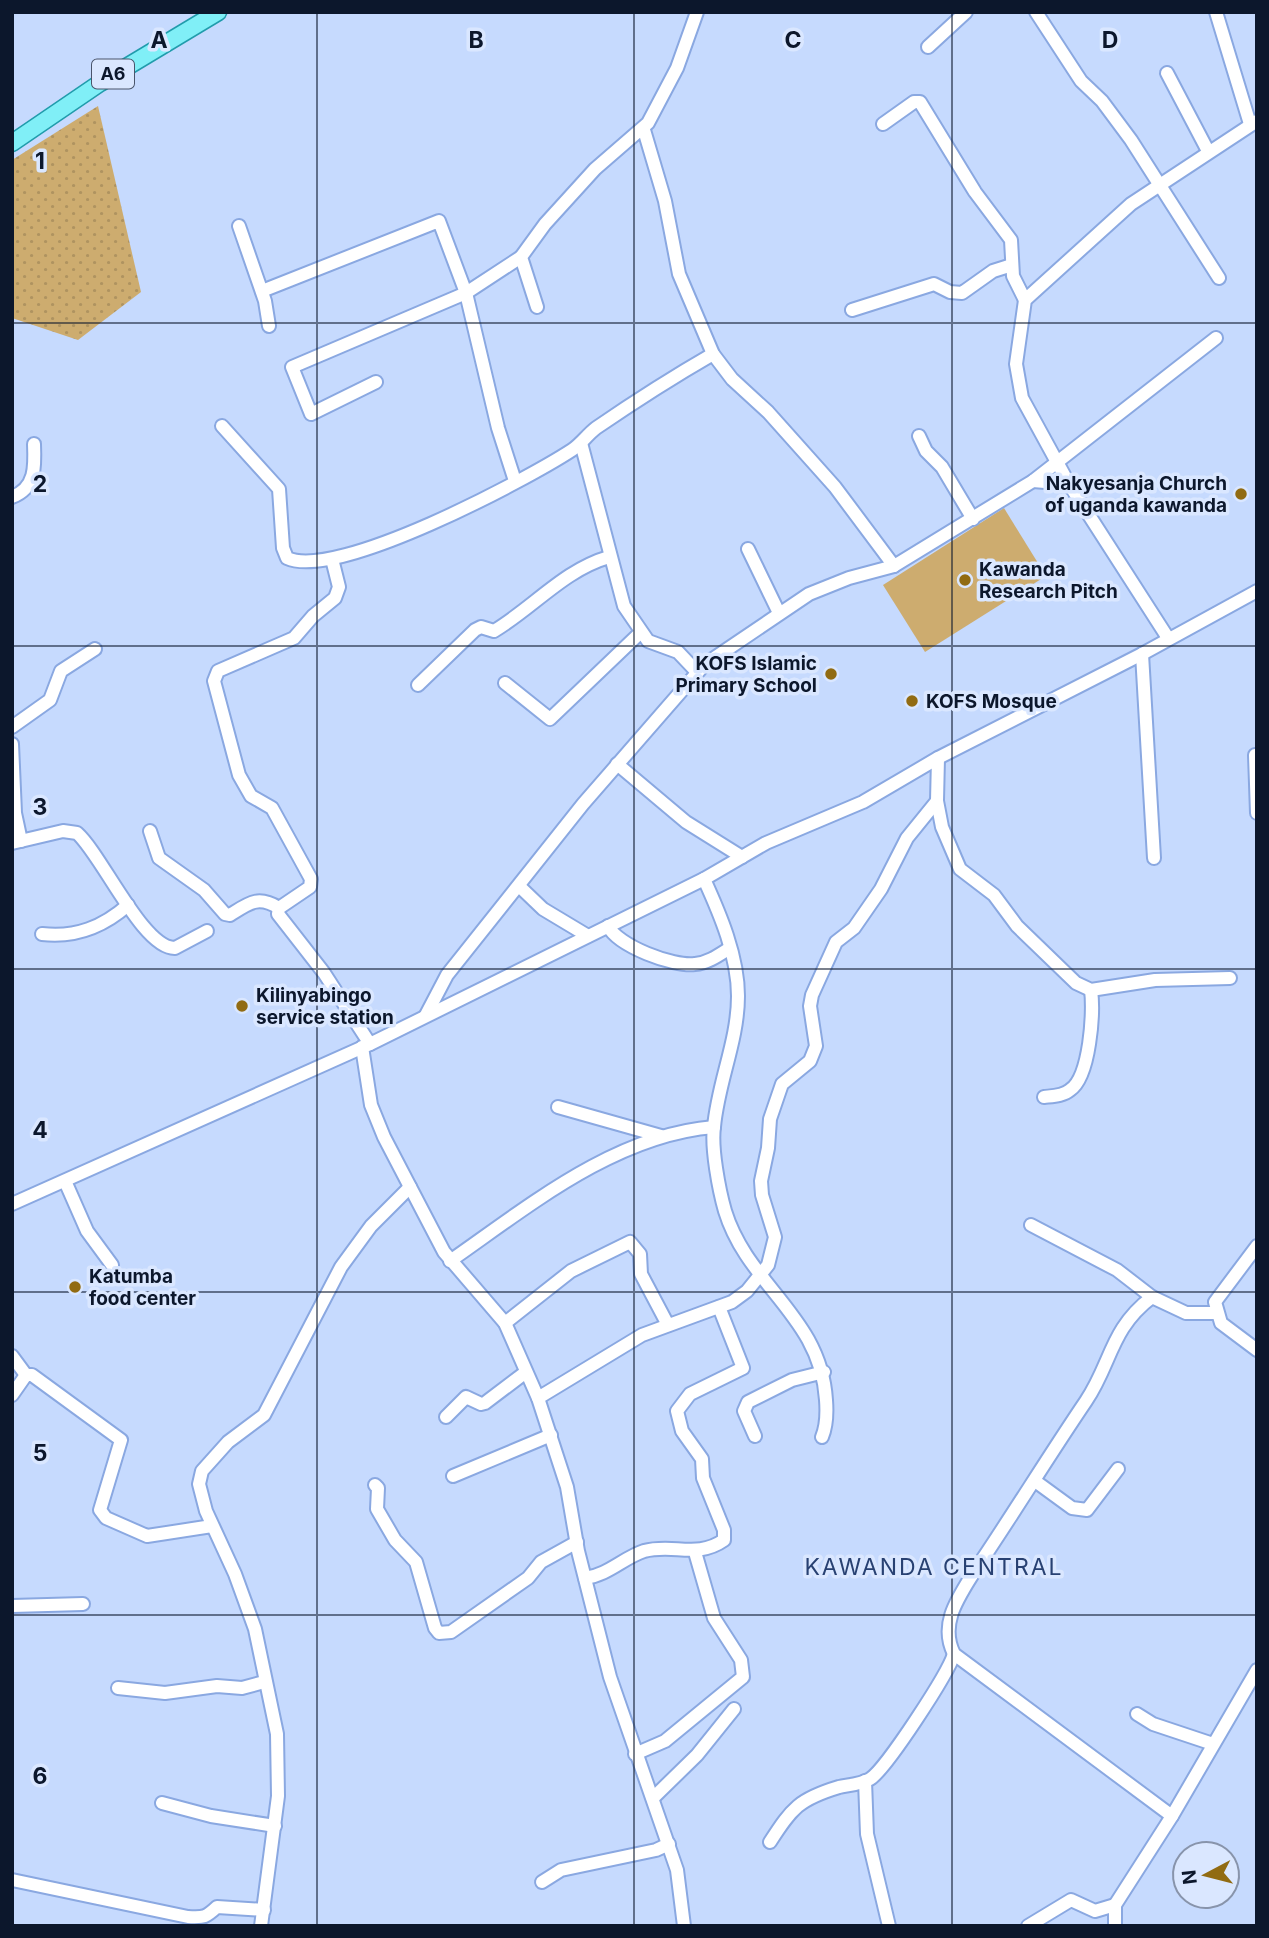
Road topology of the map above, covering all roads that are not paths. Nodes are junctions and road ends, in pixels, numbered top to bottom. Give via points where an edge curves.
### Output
1 (697, 12) edge
2 (965, 12) edge
3 (1035, 12) edge
4 (1216, 12) edge
5 (208, 14) edge
6 (928, 47) dead end
7 (1167, 73) dead end
8 (1254, 122) edge
9 (883, 124) dead end
10 (643, 130) junction
11 (12, 143) edge
12 (1208, 151) junction
13 (1158, 184) junction
14 (239, 226) dead end
15 (521, 257) junction
16 (1012, 265) junction
17 (1219, 278) dead end
18 (262, 291) junction
19 (466, 293) junction
20 (1025, 300) junction
21 (537, 307) dead end
22 (852, 310) dead end
23 (270, 326) dead end
24 (1216, 338) dead end
25 (713, 354) junction
26 (376, 383) dead end
27 (222, 426) dead end
28 (919, 436) dead end
29 (581, 443) junction
30 (34, 444) dead end
31 (1055, 461) junction
32 (515, 481) junction
33 (1032, 481) junction
34 (1069, 484) junction
35 (12, 497) edge
36 (973, 519) junction
37 (748, 550) dead end
38 (609, 557) junction
39 (332, 559) junction
40 (894, 566) junction
41 (1257, 591) edge
42 (779, 613) junction
43 (641, 632) junction
44 (1168, 638) junction
45 (94, 649) dead end
46 (1142, 654) junction
47 (697, 671) junction
48 (505, 683) dead end
49 (418, 685) dead end
50 (12, 727) edge
51 (12, 744) edge
52 (1255, 755) edge
53 (938, 758) junction
54 (617, 764) junction
55 (937, 801) junction
56 (1257, 813) edge
57 (150, 831) dead end
58 (16, 842) edge
59 (742, 857) junction
60 (1154, 858) dead end
61 (704, 879) junction
62 (519, 886) junction
63 (128, 905) junction
64 (279, 908) junction
65 (608, 926) junction
66 (207, 931) dead end
67 (42, 934) dead end
68 (588, 936) junction
69 (730, 948) junction
70 (1230, 978) dead end
71 (1091, 990) junction
72 (426, 1016) junction
73 (366, 1046) junction
74 (1044, 1097) dead end
75 (558, 1107) dead end
76 (714, 1127) junction
77 (661, 1136) junction
78 (65, 1181) junction
79 (410, 1187) junction
80 (12, 1204) edge
81 (1031, 1225) dead end
82 (1257, 1247) edge
83 (450, 1261) junction
84 (112, 1265) dead end
85 (760, 1274) junction
86 (1152, 1297) junction
87 (719, 1307) junction
88 (1216, 1312) junction
89 (505, 1323) junction
90 (668, 1325) junction
91 (1257, 1350) edge
92 (12, 1356) edge
93 (526, 1372) junction
94 (824, 1372) junction
95 (26, 1375) junction
96 (12, 1395) edge
97 (538, 1398) junction
98 (446, 1417) dead end
99 (551, 1435) junction
100 (755, 1436) dead end
101 (822, 1437) dead end
102 (1118, 1469) dead end
103 (453, 1476) dead end
104 (1035, 1481) junction
105 (375, 1485) dead end
106 (212, 1526) junction
107 (577, 1542) junction
108 (695, 1552) junction
109 (584, 1578) junction
110 (83, 1604) dead end
111 (12, 1606) edge
112 (954, 1654) junction
113 (1257, 1670) edge
114 (264, 1682) junction
115 (118, 1688) dead end
116 (734, 1709) dead end
117 (1137, 1714) dead end
118 (1213, 1744) junction
119 (635, 1754) junction
120 (865, 1781) junction
121 (653, 1798) junction
122 (162, 1803) dead end
123 (1172, 1816) junction
124 (275, 1826) junction
125 (770, 1842) dead end
126 (669, 1844) junction
127 (12, 1880) edge
128 (542, 1882) dead end
129 (1115, 1905) junction
130 (264, 1910) junction
131 (261, 1926) edge
132 (684, 1926) edge
133 (889, 1926) edge
134 (1028, 1926) edge
135 (1115, 1926) edge

1 - 10 street via 677,68
2 - 6 street
3 - 13 street via 1081,81 1131,140
4 - 8 street
5 - 11 main road, A6
7 - 12 street
8 - 12 street
9 - 16 street via 920,102 975,192 1011,240
10 - 15 street via 595,169
10 - 25 street via 665,201 678,274
12 - 13 street
13 - 17 street
13 - 20 street
14 - 18 street
15 - 19 street
15 - 21 street
16 - 20 street
16 - 22 street via 993,271 962,293 933,284
18 - 19 street via 439,220
18 - 23 street
19 - 26 street via 292,367 310,414
19 - 32 street
20 - 31 street via 1017,343 1018,383
24 - 31 street
25 - 29 street via 665,382
25 - 40 street via 835,487
27 - 39 street via 279,489 283,548 288,558
28 - 36 street
29 - 32 street
29 - 38 street
30 - 35 street via 29,486
31 - 33 street
31 - 34 street
32 - 39 street via 384,544
33 - 34 street
33 - 36 street
34 - 44 street
36 - 40 street
37 - 42 street
38 - 43 street via 620,598
38 - 49 street via 573,571 494,631 475,629
39 - 64 street via 339,587 335,598 294,638 214,675 239,775 251,796 272,808 311,879 310,887
40 - 42 street via 820,589
41 - 44 street
42 - 47 street
43 - 47 street via 651,643 678,652
43 - 48 street via 550,719
44 - 46 street
45 - 50 street via 67,666 50,699
46 - 53 street
46 - 60 street
47 - 54 street
51 - 58 street
52 - 56 street
53 - 55 street
53 - 59 street via 863,803
54 - 59 street via 685,822
54 - 62 street
55 - 71 street via 947,844 960,869 994,895 1017,926 1076,983
55 - 85 street via 900,849 881,889 854,928 836,943 813,995 810,1006 816,1046 810,1061 782,1084 770,1119 761,1181 775,1245
57 - 64 street via 159,858 204,890 225,914 253,900
58 - 63 street via 62,831 76,833
59 - 61 street
61 - 65 street
61 - 69 street
62 - 68 street via 543,909
62 - 72 street via 447,975
63 - 66 street via 142,926 169,948
63 - 67 street via 99,926 67,935
64 - 73 street via 278,914 324,974
65 - 68 street
65 - 69 street via 620,942 680,964 705,962
68 - 72 street
69 - 76 street via 737,982 737,1019
70 - 71 street via 1155,980
71 - 74 street via 1094,1024 1076,1082 1067,1093
72 - 73 street
73 - 78 street
73 - 79 street via 371,1105
75 - 77 street
76 - 77 street
76 - 85 street via 724,1208 746,1256
77 - 83 street via 576,1177
78 - 80 street
78 - 84 street via 87,1231
79 - 83 street
79 - 106 street via 371,1226 341,1267 264,1415 243,1428 202,1471 201,1498
81 - 86 street via 1117,1270
82 - 88 street via 1220,1293
83 - 89 street
85 - 87 street via 747,1291
85 - 94 street via 810,1340
86 - 88 street via 1186,1313
86 - 104 street via 1119,1331 1096,1384
87 - 90 street
87 - 108 street via 743,1368 690,1394 677,1411 682,1431 702,1459 703,1478 725,1535 722,1542
88 - 91 street via 1228,1331
89 - 90 street via 571,1271 630,1242 640,1254 641,1274
89 - 93 street
90 - 97 street via 629,1342
92 - 95 street
93 - 97 street
93 - 98 street via 485,1403 466,1397
94 - 100 street via 792,1380 748,1402 744,1411
94 - 101 street via 827,1411
95 - 96 street
95 - 106 street via 121,1440 100,1510 106,1517 147,1536
97 - 99 street
99 - 103 street
99 - 107 street
102 - 104 street via 1087,1510 1072,1508
104 - 112 street via 956,1602 948,1642
105 - 107 street via 377,1509 397,1543 416,1562 435,1628 444,1634 528,1578 541,1562
106 - 114 street via 246,1602 261,1651
107 - 109 street
108 - 109 street via 642,1552 610,1571
108 - 119 street via 714,1618 741,1660 743,1677 665,1741
109 - 119 street
110 - 111 street
112 - 120 street via 940,1685 886,1765
112 - 123 street
113 - 118 street
114 - 115 street via 242,1688 217,1686 165,1693
114 - 124 street via 276,1734
116 - 121 street via 697,1755
117 - 118 street
118 - 123 street
119 - 121 street
120 - 125 street via 804,1799
120 - 133 street via 867,1834
121 - 126 street
122 - 124 street
123 - 129 street
124 - 130 street
126 - 128 street via 561,1870
126 - 132 street via 682,1891
127 - 130 street via 188,1917 205,1917 217,1907
129 - 134 street via 1095,1911 1071,1900
129 - 135 street
130 - 131 street

